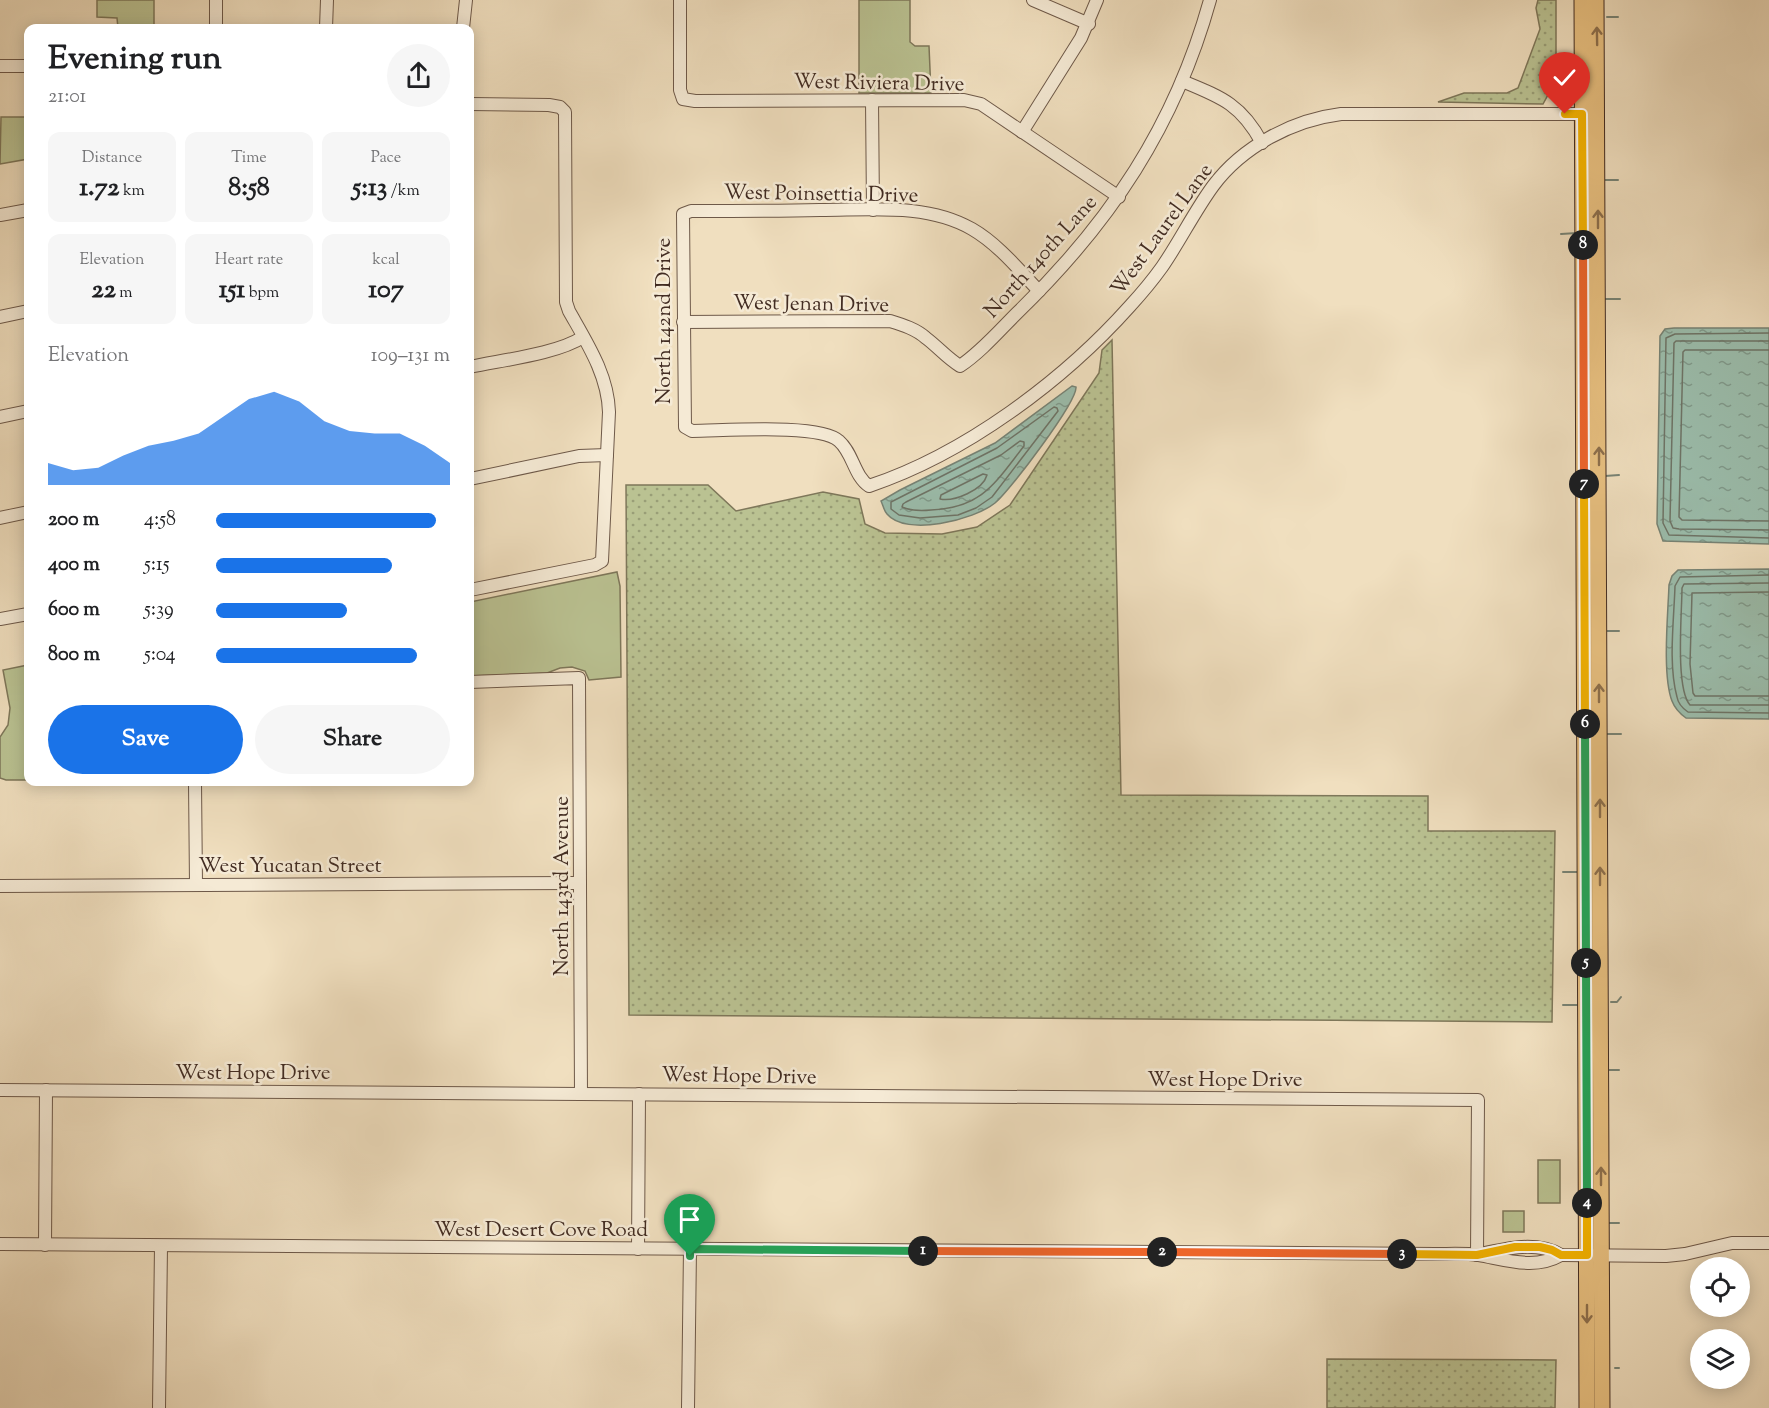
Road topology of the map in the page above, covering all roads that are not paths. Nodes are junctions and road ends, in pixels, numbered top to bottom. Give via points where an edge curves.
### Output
1 (216, 0) edge
2 (327, 0) edge
3 (466, 0) edge
4 (680, 0) edge
5 (1033, 0) edge
6 (1097, 0) edge
7 (1210, 0) edge
8 (1582, 0) edge
9 (1596, 0) edge
10 (216, 24) edge
11 (326, 24) edge
12 (463, 24) edge
13 (1089, 24) junction
14 (0, 66) edge
15 (24, 66) edge
16 (1182, 81) junction
17 (872, 100) junction
18 (474, 104) edge
19 (1590, 114) junction
20 (1022, 132) junction
21 (1262, 143) junction
22 (1119, 197) junction
23 (873, 210) junction
24 (24, 211) edge
25 (683, 214) joint
26 (0, 215) edge
27 (1039, 291) junction
28 (24, 312) edge
29 (0, 317) edge
30 (683, 322) junction
31 (583, 337) junction
32 (474, 366) edge
33 (960, 366) joint
34 (24, 412) edge
35 (0, 417) edge
36 (685, 427) joint
37 (607, 455) junction
38 (474, 478) edge
39 (24, 513) edge
40 (0, 518) edge
41 (474, 589) edge
42 (24, 615) edge
43 (0, 620) edge
44 (474, 682) edge
45 (1592, 772) junction
46 (195, 786) edge
47 (580, 883) junction
48 (196, 885) junction
49 (0, 886) edge
50 (1585, 890) junction
51 (1600, 992) junction
52 (0, 1090) edge
53 (46, 1090) junction
54 (581, 1094) junction
55 (639, 1094) junction
56 (1769, 1243) edge
57 (0, 1244) edge
58 (45, 1245) junction
59 (161, 1246) junction
60 (638, 1249) junction
61 (690, 1249) junction
62 (1477, 1255) junction
63 (1594, 1255) junction
64 (1587, 1379) junction
65 (159, 1408) edge
66 (688, 1408) edge
67 (1587, 1408) edge
68 (1593, 1408) edge
69 (1602, 1408) edge

1 - 10 street
2 - 11 street
3 - 12 street
4 - 17 street, West Riviera Drive via 683,99
5 - 13 street
6 - 13 street
7 - 16 street, North 140th Lane
8 - 19 main road
19 -> 9 main road
13 - 20 street
14 - 15 street
16 - 21 street via 1238,109
16 - 22 street, North 140th Lane
17 - 20 street, West Riviera Drive via 964,99 981,104
17 - 23 street
18 - 31 street via 549,105 565,112 566,302
19 - 21 street, West Laurel Lane via 1341,114 1306,121
19 - 45 main road
20 - 22 street, West Riviera Drive
21 - 36 street, West Laurel Lane via 1213,186 1161,268 1111,326 1025,402 942,454 869,486 862,481 840,441 824,433 692,431
22 - 27 street, North 140th Lane
23 - 25 street, West Poinsettia Drive
23 - 27 street, West Poinsettia Drive via 927,213 956,221 998,249
24 - 26 street
25 - 30 street, North 142nd Drive
27 - 33 street, North 140th Lane
28 - 29 street
30 - 33 street, West Jenan Drive via 890,321 919,333
30 - 36 street, North 142nd Drive
31 - 32 street via 559,348
31 - 37 street via 607,390
34 - 35 street
37 - 38 street via 579,456
37 - 41 street via 602,561
39 - 40 street
42 - 43 street
44 - 47 street, North 143rd Avenue via 579,678
45 - 50 main road
51 -> 45 main road
46 - 48 street
47 - 48 street, West Yucatan Street
47 - 54 street, North 143rd Avenue
48 - 49 street, West Yucatan Street
50 - 51 main road via 1591,903 1592,979
50 - 63 main road
63 -> 51 main road
52 - 53 street, West Hope Drive
53 - 54 street, West Hope Drive
53 - 58 street
54 - 55 street, West Hope Drive
55 - 60 street
55 - 62 street, West Hope Drive via 1478,1100
56 - 63 street, West Desert Cove Road via 1732,1243 1666,1256
57 - 58 street, West Desert Cove Road
58 - 59 street, West Desert Cove Road
59 - 60 street, West Desert Cove Road
59 - 65 street
60 - 61 street, West Desert Cove Road
61 - 62 street, West Desert Cove Road
61 - 66 street
62 - 63 street, West Desert Cove Road via 1530,1263 1550,1262 1561,1255
63 -> 64 main road
63 - 69 main road
64 - 67 main road
64 - 68 main road via 1593,1387

